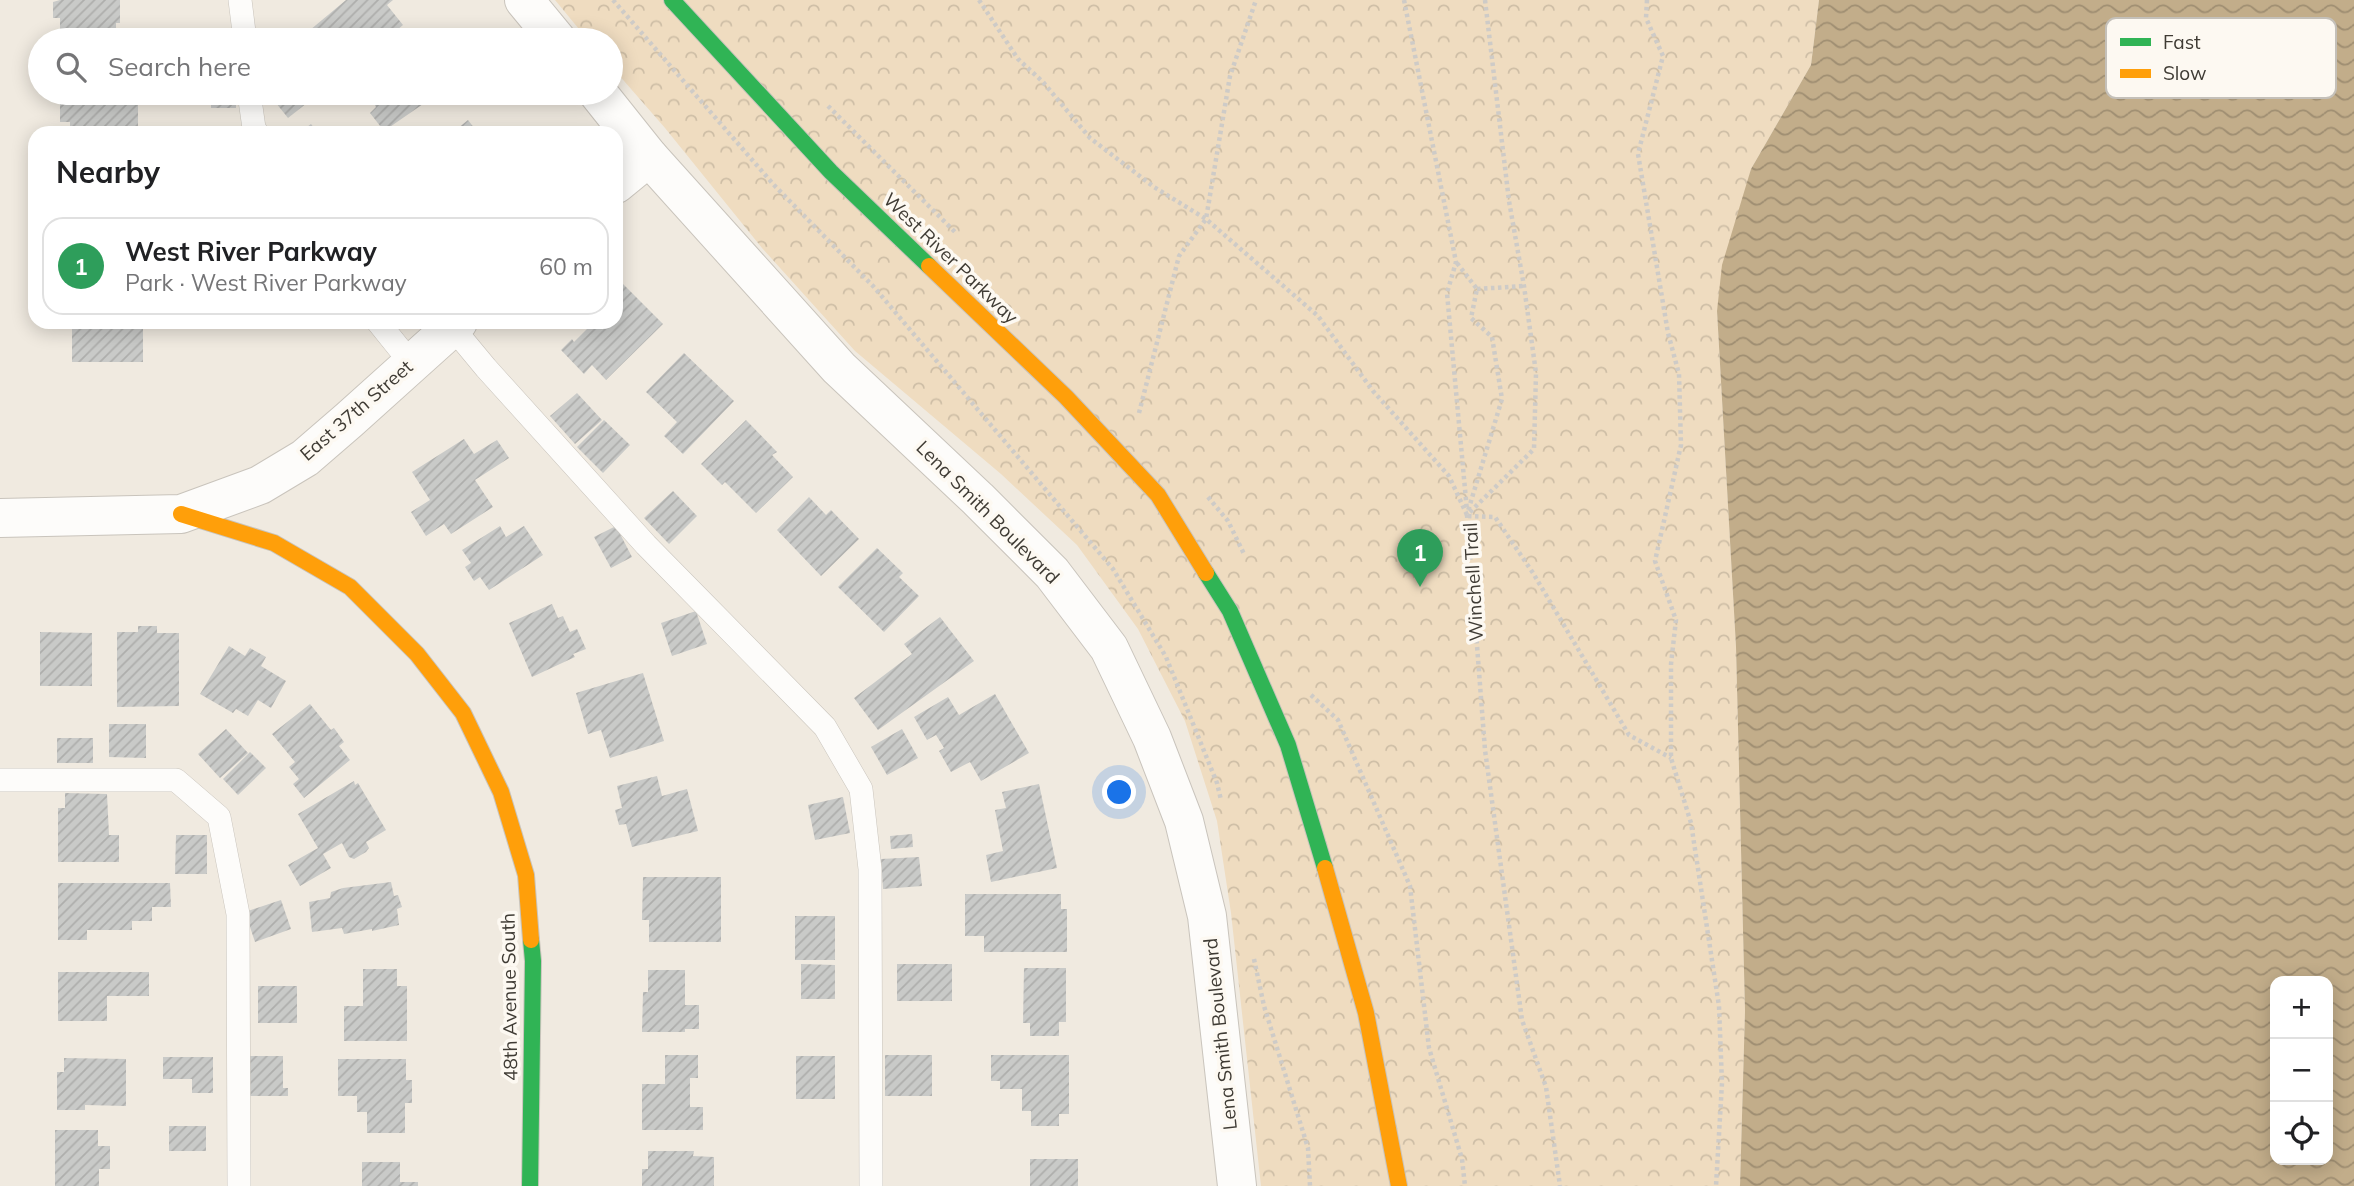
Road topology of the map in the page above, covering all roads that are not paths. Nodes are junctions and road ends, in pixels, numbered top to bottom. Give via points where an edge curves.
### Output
1 (240, 0) edge
2 (524, 0) edge
3 (672, 0) edge
4 (244, 28) edge
5 (547, 28) edge
6 (251, 105) edge
7 (608, 105) edge
8 (254, 126) edge
9 (649, 157) junction
10 (623, 178) edge
11 (384, 329) edge
12 (450, 329) edge
13 (458, 329) edge
14 (411, 363) junction
15 (181, 514) junction
16 (0, 518) edge
17 (0, 780) edge
18 (239, 1186) edge
19 (530, 1186) edge
20 (871, 1186) edge
21 (1237, 1186) edge
22 (1399, 1186) edge

1 - 4 lane
2 - 5 street
3 - 22 street, West River Parkway via 831,172 1066,397 1158,495 1230,611 1288,745 1329,880 1366,1013
6 - 8 lane
7 - 9 street, Lena Smith Boulevard
9 - 10 street
9 - 21 street, Lena Smith Boulevard via 839,368 1052,573 1109,648 1152,738 1188,835 1207,916
11 - 14 lane
12 - 14 street, East 37th Street
13 - 20 lane via 486,368 646,545 825,727 861,789 870,869
14 - 15 street, East 37th Street via 305,458 260,485
15 - 16 street, East 37th Street
15 - 19 street, 48th Avenue South via 274,543 350,587 416,654 463,713 501,792 526,875 533,961
17 - 18 lane via 176,779 219,817 238,914

